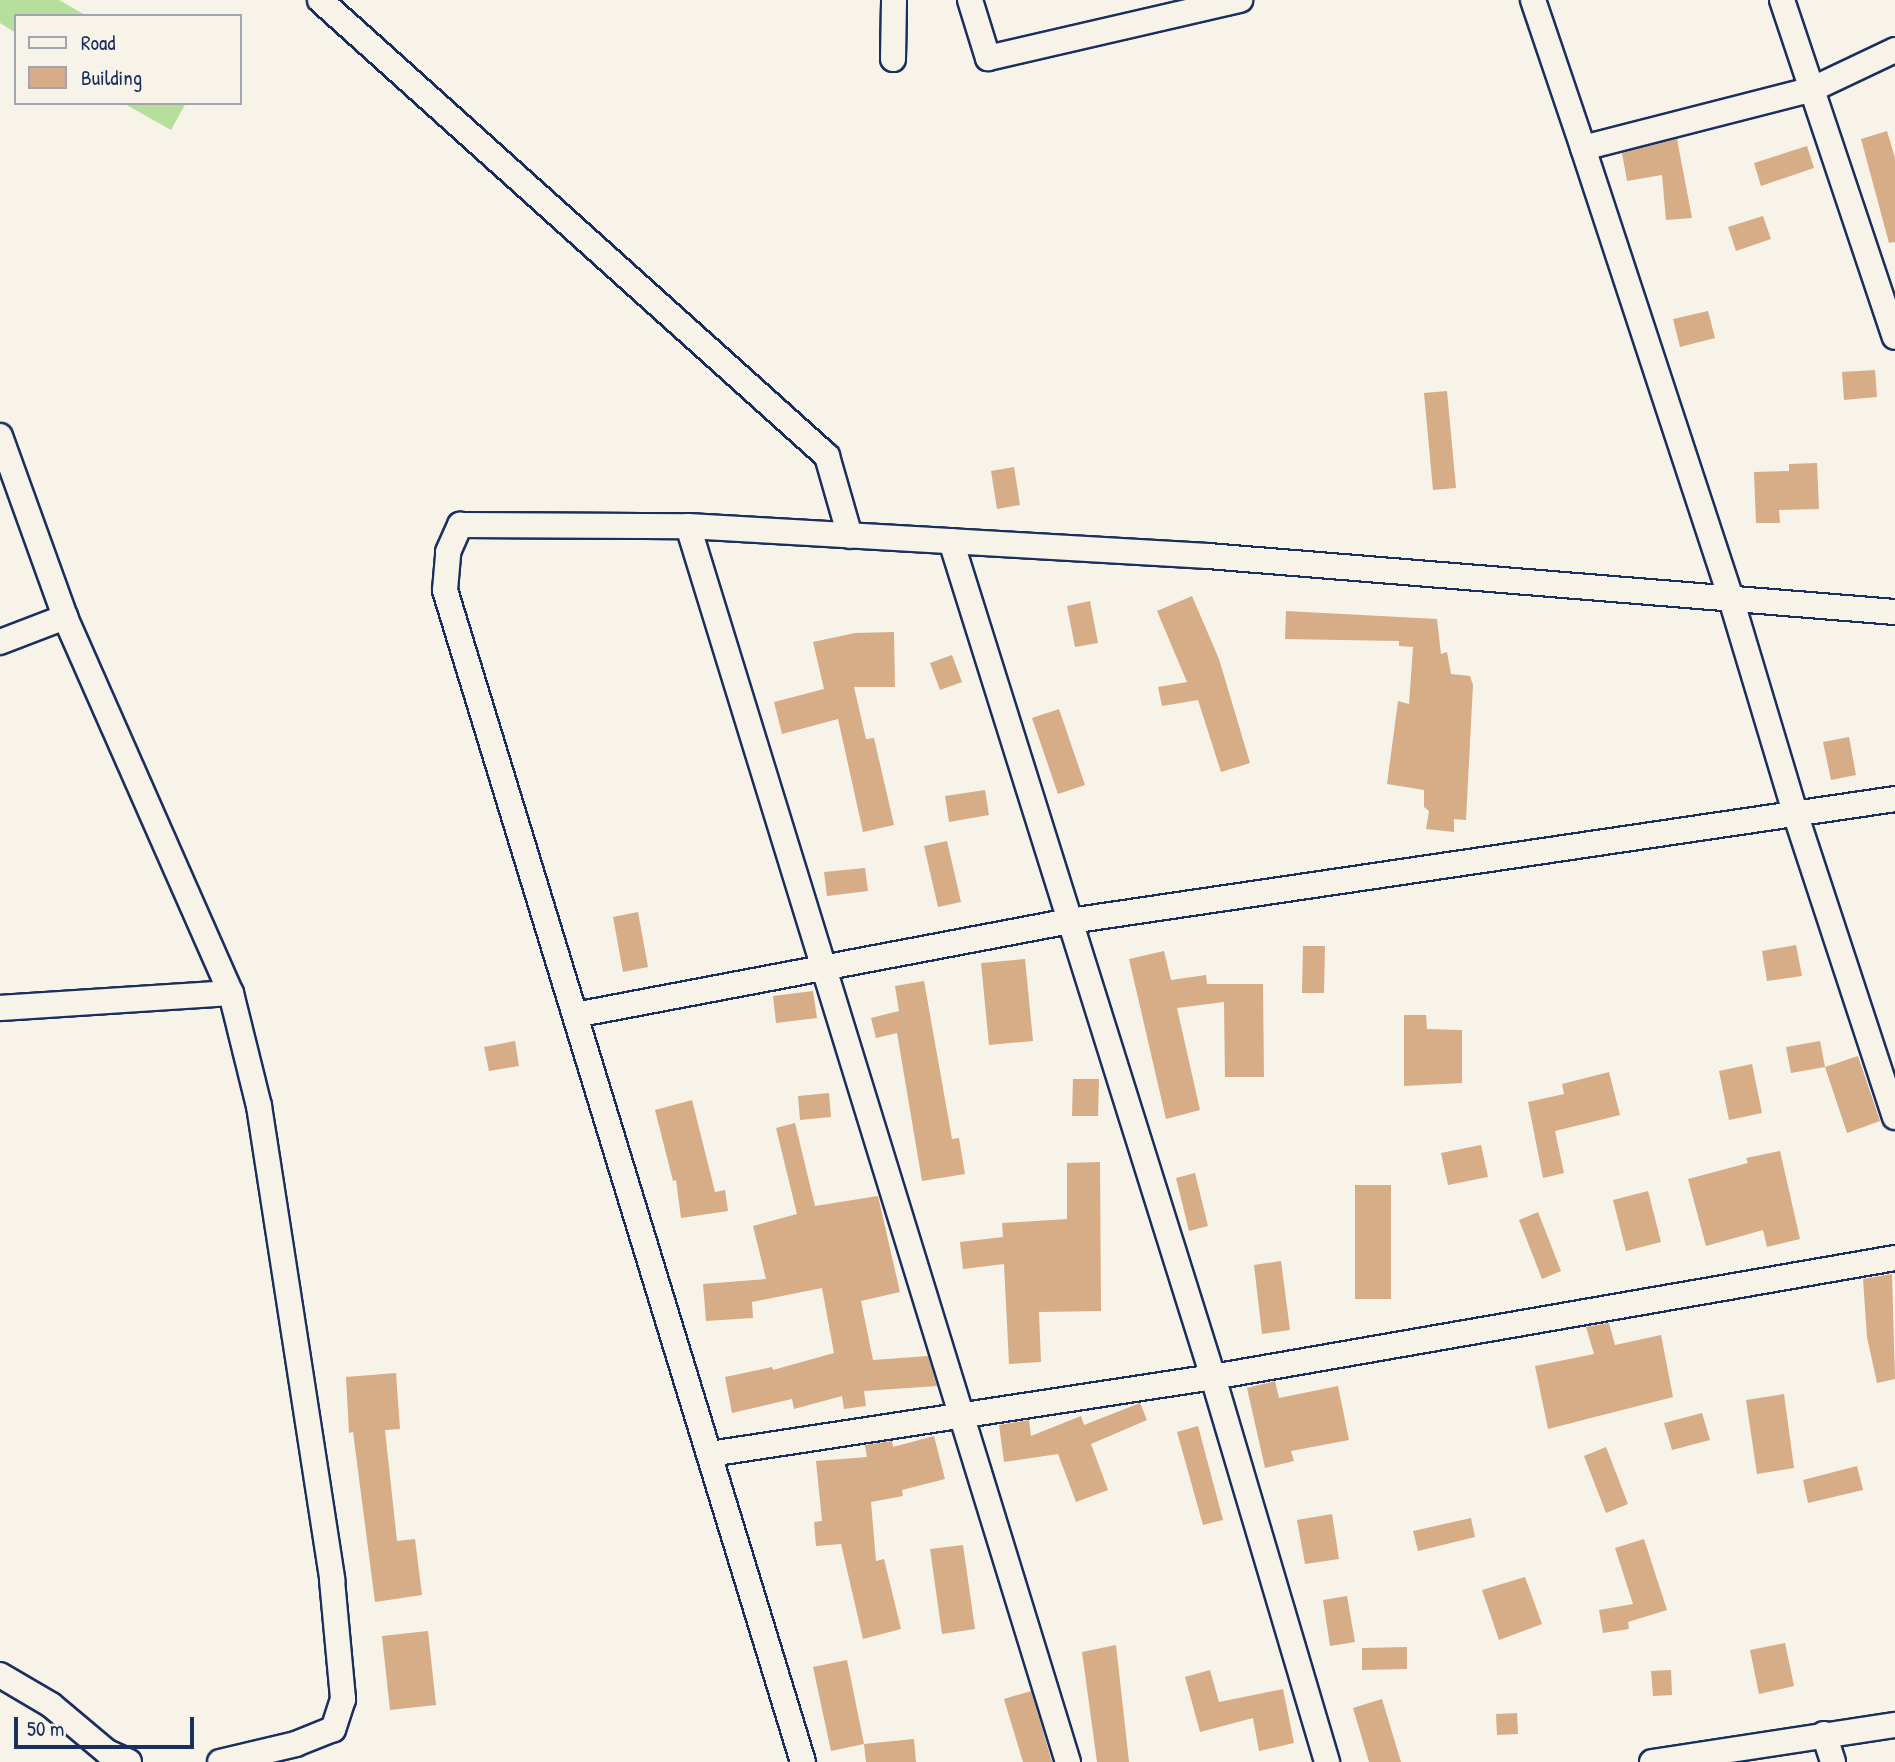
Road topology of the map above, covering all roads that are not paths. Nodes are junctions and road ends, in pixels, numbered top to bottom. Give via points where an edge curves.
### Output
1 (320, 0) edge
2 (894, 0) edge
3 (970, 0) edge
4 (1240, 0) edge
5 (1533, 0) edge
6 (1782, 0) edge
7 (1895, 50) edge
8 (893, 59) dead end
9 (1813, 89) junction
10 (1583, 148) junction
11 (1895, 337) edge
12 (0, 436) edge
13 (688, 526) junction
14 (850, 536) junction
15 (951, 541) junction
16 (1731, 599) junction
17 (1895, 612) edge
18 (65, 617) junction
19 (0, 642) edge
20 (1895, 799) edge
21 (1795, 813) junction
22 (1070, 921) junction
23 (824, 968) junction
24 (231, 993) junction
25 (0, 1008) edge
26 (575, 1015) junction
27 (1895, 1117) edge
28 (1895, 1258) edge
29 (1213, 1377) junction
30 (964, 1415) junction
31 (710, 1454) junction
32 (0, 1675) edge
33 (1895, 1725) edge
34 (1824, 1734) junction
35 (129, 1762) edge
36 (220, 1762) edge
37 (803, 1762) edge
38 (1068, 1762) edge
39 (1327, 1762) edge
40 (1652, 1762) edge
41 (1833, 1762) edge

1 - 14 street via 827,456
2 - 8 street
3 - 4 street via 988,58
5 - 10 street
6 - 9 street
7 - 9 street
9 - 10 street
9 - 11 street
10 - 16 street
12 - 18 street
13 - 14 street
13 - 23 street
13 - 26 street via 460,525 448,552 445,590
14 - 15 street
15 - 16 street via 1208,556
15 - 22 street
16 - 17 street
16 - 21 street
18 - 19 street
18 - 24 street
20 - 21 street
21 - 22 street
21 - 27 street
22 - 23 street
22 - 29 street
23 - 26 street
23 - 30 street
24 - 25 street
24 - 36 street via 259,1106 332,1580 343,1699 334,1729 296,1744
26 - 31 street
28 - 29 street
29 - 30 street
29 - 39 street
30 - 31 street
30 - 38 street
31 - 37 street
32 - 35 street via 51,1705 107,1752
33 - 34 street
34 - 40 street
34 - 41 street

